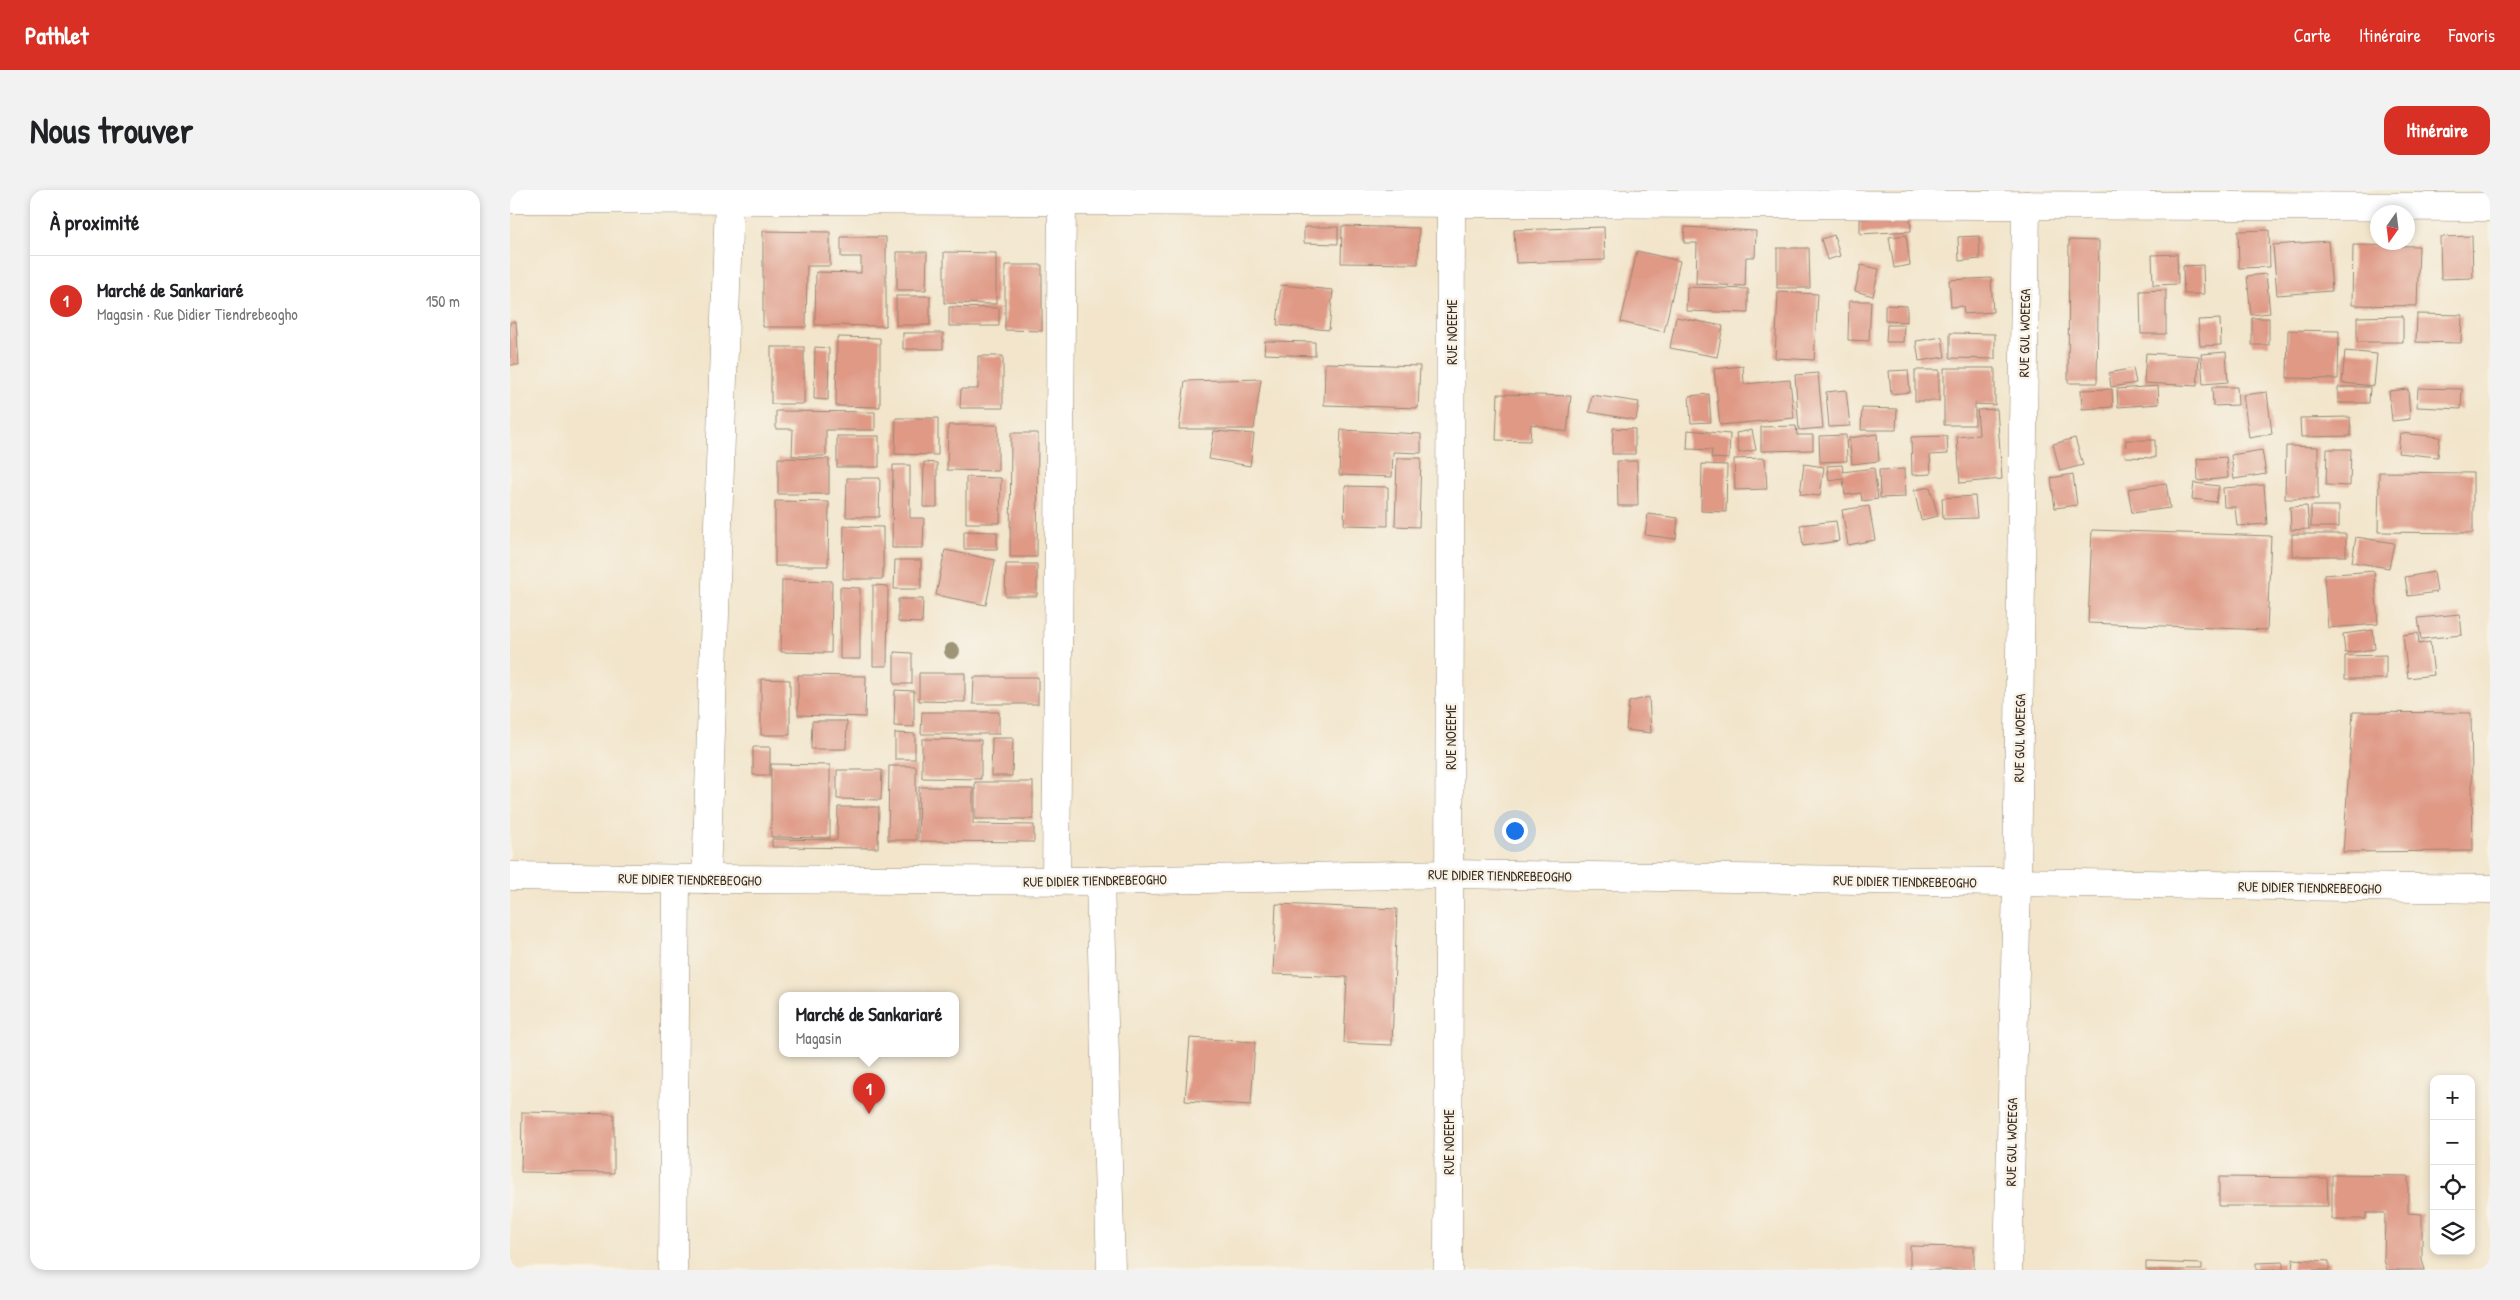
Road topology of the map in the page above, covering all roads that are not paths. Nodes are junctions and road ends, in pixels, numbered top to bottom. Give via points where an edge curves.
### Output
1 (510, 199) edge
2 (729, 200) junction
3 (1062, 201) junction
4 (1451, 204) junction
5 (2026, 205) junction
6 (2490, 207) edge
7 (1450, 874) junction
8 (510, 876) edge
9 (676, 879) junction
10 (706, 879) junction
11 (1056, 881) junction
12 (1100, 881) junction
13 (2017, 883) junction
14 (2490, 889) edge
15 (674, 1270) edge
16 (1111, 1270) edge
17 (1448, 1270) edge
18 (2008, 1270) edge

1 - 2 street
2 - 3 street
2 - 10 street
3 - 4 street
3 - 11 street
4 - 5 street
4 - 7 street, RUE NOEEME
5 - 6 street
5 - 13 street, RUE GUL WOEEGA
7 - 12 street, RUE DIDIER TIENDREBEOGHO
7 - 13 street, RUE DIDIER TIENDREBEOGHO
7 - 17 street, RUE NOEEME
8 - 9 street, RUE DIDIER TIENDREBEOGHO
9 - 10 street, RUE DIDIER TIENDREBEOGHO
9 - 15 street
10 - 11 street, RUE DIDIER TIENDREBEOGHO
11 - 12 street, RUE DIDIER TIENDREBEOGHO
12 - 16 street
13 - 14 street, RUE DIDIER TIENDREBEOGHO
13 - 18 street, RUE GUL WOEEGA

